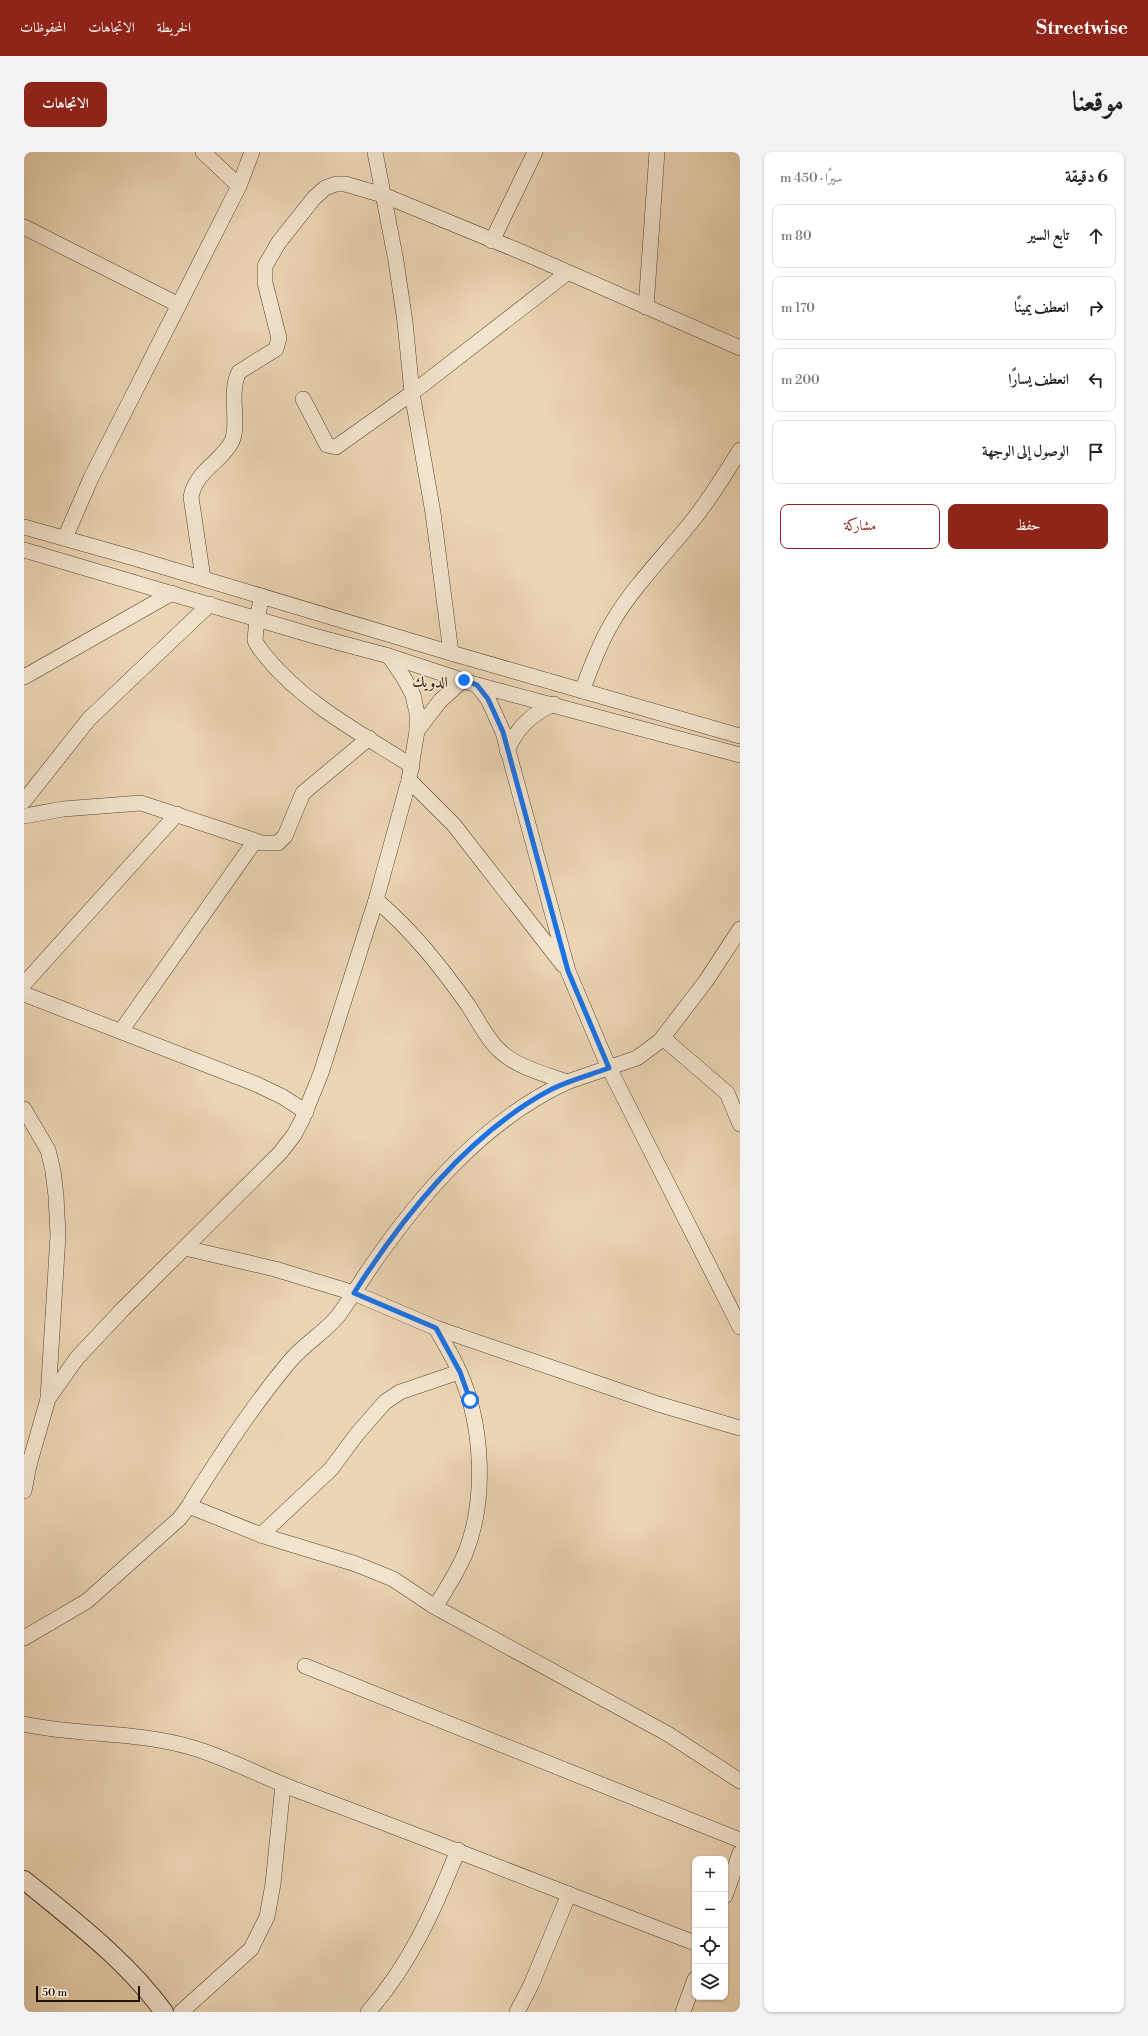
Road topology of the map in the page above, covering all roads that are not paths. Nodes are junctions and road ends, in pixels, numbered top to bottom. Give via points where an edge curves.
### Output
1 (203, 152) edge
2 (252, 152) edge
3 (375, 152) edge
4 (535, 152) edge
5 (657, 152) edge
6 (239, 186) junction
7 (383, 195) junction
8 (24, 227) edge
9 (492, 242) junction
10 (567, 273) junction
11 (179, 305) junction
12 (646, 307) junction
13 (740, 348) edge
14 (412, 393) junction
15 (303, 399) dead end
16 (740, 450) edge
17 (24, 527) edge
18 (65, 538) junction
19 (24, 550) edge
20 (203, 578) junction
21 (172, 593) junction
22 (262, 596) junction
23 (210, 604) junction
24 (257, 618) junction
25 (450, 653) junction
26 (389, 656) junction
27 (24, 676) edge
28 (470, 682) junction
29 (582, 691) junction
30 (612, 699) junction
31 (554, 704) junction
32 (605, 717) junction
33 (417, 732) junction
34 (740, 736) edge
35 (370, 738) junction
36 (507, 750) junction
37 (740, 755) edge
38 (410, 773) junction
39 (24, 801) edge
40 (177, 814) junction
41 (24, 816) edge
42 (255, 841) junction
43 (376, 900) junction
44 (740, 929) edge
45 (568, 971) junction
46 (24, 984) edge
47 (24, 994) edge
48 (121, 1031) junction
49 (663, 1038) junction
50 (609, 1068) junction
51 (567, 1082) junction
52 (24, 1110) edge
53 (306, 1112) junction
54 (740, 1124) edge
55 (185, 1248) junction
56 (354, 1293) junction
57 (740, 1327) edge
58 (436, 1328) junction
59 (460, 1372) junction
60 (48, 1399) junction
61 (740, 1428) edge
62 (26, 1464) edge
63 (24, 1491) edge
64 (190, 1506) junction
65 (261, 1535) junction
66 (435, 1607) junction
67 (24, 1638) edge
68 (305, 1666) dead end
69 (24, 1724) edge
70 (740, 1781) edge
71 (283, 1785) junction
72 (740, 1840) edge
73 (458, 1850) junction
74 (740, 1853) edge
75 (24, 1880) edge
76 (726, 1892) edge
77 (569, 1894) junction
78 (692, 1942) edge
79 (692, 1986) edge
80 (164, 2012) edge
81 (181, 2012) edge
82 (368, 2012) edge
83 (517, 2012) edge
84 (683, 2012) edge

1 - 6 street
2 - 6 street
3 - 7 street
4 - 9 street
5 - 12 street
6 - 11 street
7 - 9 street
7 - 14 street via 405,322
7 - 20 street via 345,184 325,188 279,242 265,266 265,283 278,345 276,349 239,372 234,388 232,440 197,480 192,491
8 - 11 street
9 - 10 street
10 - 12 street
10 - 14 street
11 - 18 street via 92,478
12 - 13 street
14 - 15 street via 336,447 327,445
14 - 25 street via 433,513
16 - 29 street via 712,494 675,542 652,566 613,621
17 - 18 street
18 - 20 street
19 - 21 street
20 - 22 street
21 - 23 street
21 - 27 street
22 - 24 street
22 - 25 street
23 - 24 street
23 - 39 street via 89,719
24 - 26 street
24 - 35 street via 254,636 256,644 277,669 315,702
25 - 29 street
26 - 28 street
26 - 33 street via 413,695 417,713
28 - 31 street
28 - 33 street via 440,701
28 - 36 street via 488,699 497,715
29 - 30 street
30 - 32 street
30 - 34 street
31 - 32 street
31 - 36 street via 530,717 513,737
32 - 37 street
33 - 38 street
35 - 38 street
35 - 42 street via 303,793 281,841 262,844
36 - 45 street
38 - 43 street
38 - 45 street
40 - 41 street via 133,803 63,809
40 - 42 street
40 - 46 street
42 - 48 street
43 - 51 street via 403,924 428,954 469,1006 499,1050 528,1067
43 - 53 street via 321,1073
44 - 49 street via 706,981
45 - 50 street
47 - 48 street
48 - 53 street via 256,1084
49 - 50 street via 637,1058
49 - 54 street via 726,1093
50 - 51 street
50 - 57 street
51 - 56 street via 540,1096 500,1123 462,1156 409,1217 368,1270
52 - 60 street via 48,1150 56,1196 58,1235
53 - 55 street via 294,1135 280,1152
55 - 56 street via 275,1269
55 - 60 street via 77,1358
56 - 58 street
56 - 64 street via 337,1316 291,1360 272,1384 224,1450
58 - 59 street
58 - 61 street via 658,1404
59 - 65 street via 400,1392 385,1402 357,1434 331,1470
59 - 66 street via 470,1400 476,1429 478,1502 465,1554
60 - 62 street
62 - 63 street
64 - 65 street
64 - 67 street via 179,1519 87,1602
65 - 66 street via 364,1567 393,1579
66 - 70 street via 668,1734
68 - 72 street
69 - 71 street via 150,1737 197,1749
71 - 73 street
71 - 81 street via 267,1917 252,1949
73 - 77 street
73 - 82 street via 435,1906 404,1966
74 - 76 street
75 - 80 street via 110,1951 146,1988
77 - 78 street
77 - 83 street
79 - 84 street

